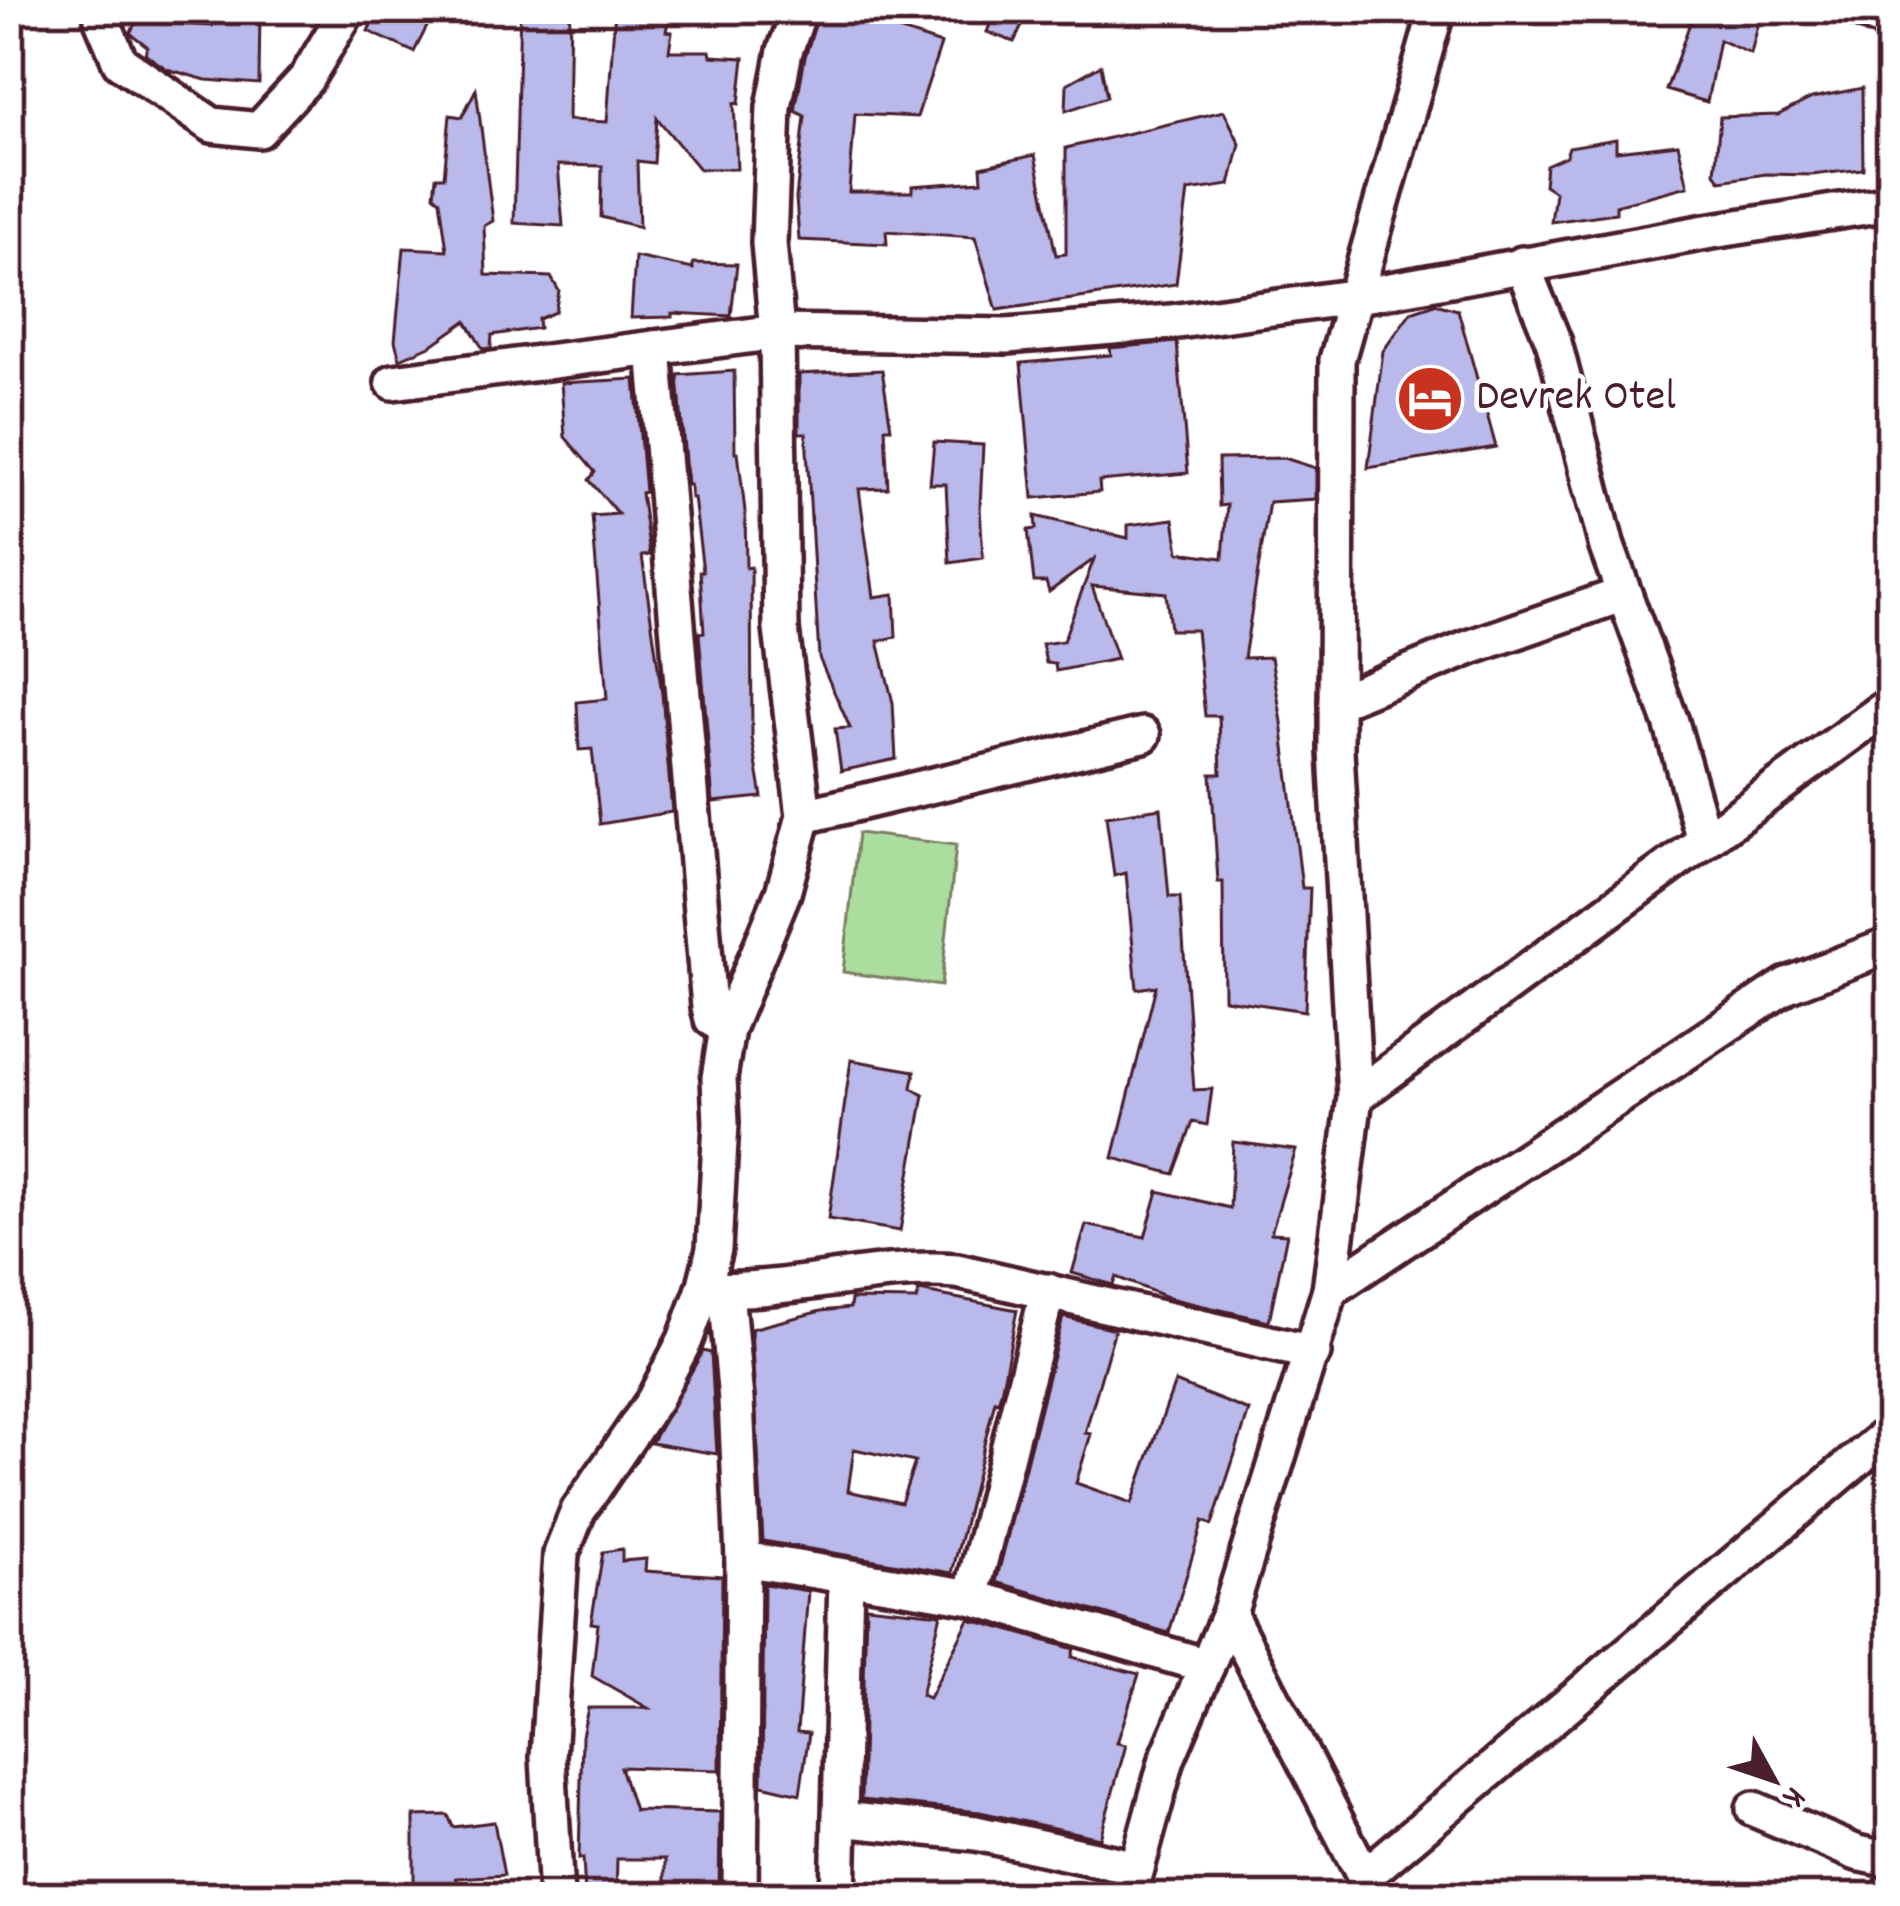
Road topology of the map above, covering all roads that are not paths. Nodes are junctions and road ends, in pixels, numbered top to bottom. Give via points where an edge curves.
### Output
1 (102, 9) edge
2 (348, 9) edge
3 (800, 9) edge
4 (1437, 9) edge
5 (1858, 9) edge
6 (1891, 23) edge
7 (1891, 202) edge
8 (1522, 264) junction
9 (1358, 296) junction
10 (777, 332) junction
11 (654, 348) junction
12 (393, 382) dead end
13 (1624, 594) junction
14 (1336, 702) junction
15 (1891, 704) edge
16 (1143, 736) dead end
17 (804, 816) junction
18 (1704, 840) junction
19 (1891, 945) edge
20 (727, 1029) junction
21 (1355, 1097) junction
22 (715, 1290) junction
23 (1330, 1290) junction
24 (1048, 1291) junction
25 (1313, 1353) junction
26 (1891, 1431) edge
27 (743, 1559) junction
28 (846, 1576) junction
29 (971, 1598) junction
30 (1229, 1614) junction
31 (1207, 1666) junction
32 (1754, 1809) dead end
33 (840, 1819) junction
34 (1891, 1860) edge
35 (1133, 1882) edge
36 (1370, 1887) edge
37 (556, 1897) edge
38 (740, 1897) edge
39 (838, 1897) edge

1 - 2 street via 120,62 212,125 259,130 306,80
3 - 10 street via 770,151
4 - 9 street
5 - 6 street
7 - 8 street
8 - 9 street
8 - 13 street via 1554,343
9 - 10 street via 1007,336
9 - 14 street via 1337,360
10 - 11 street
10 - 17 street via 781,629
11 - 12 street
11 - 20 street via 710,1007
13 - 14 street
13 - 18 street
14 - 21 street
15 - 18 street
16 - 17 street
17 - 20 street via 783,893
18 - 21 street
19 - 23 street via 1787,985
20 - 22 street
21 - 23 street
22 - 24 street via 935,1269
22 - 27 street via 736,1400
22 - 37 street via 654,1400 578,1511 561,1554 548,1757
23 - 25 street
24 - 25 street
24 - 29 street
25 - 30 street
26 - 36 street
27 - 28 street
27 - 38 street
28 - 29 street
28 - 33 street
29 - 31 street
30 - 31 street
30 - 36 street
31 - 35 street via 1167,1759
32 - 34 street
33 - 35 street via 976,1833
33 - 39 street

